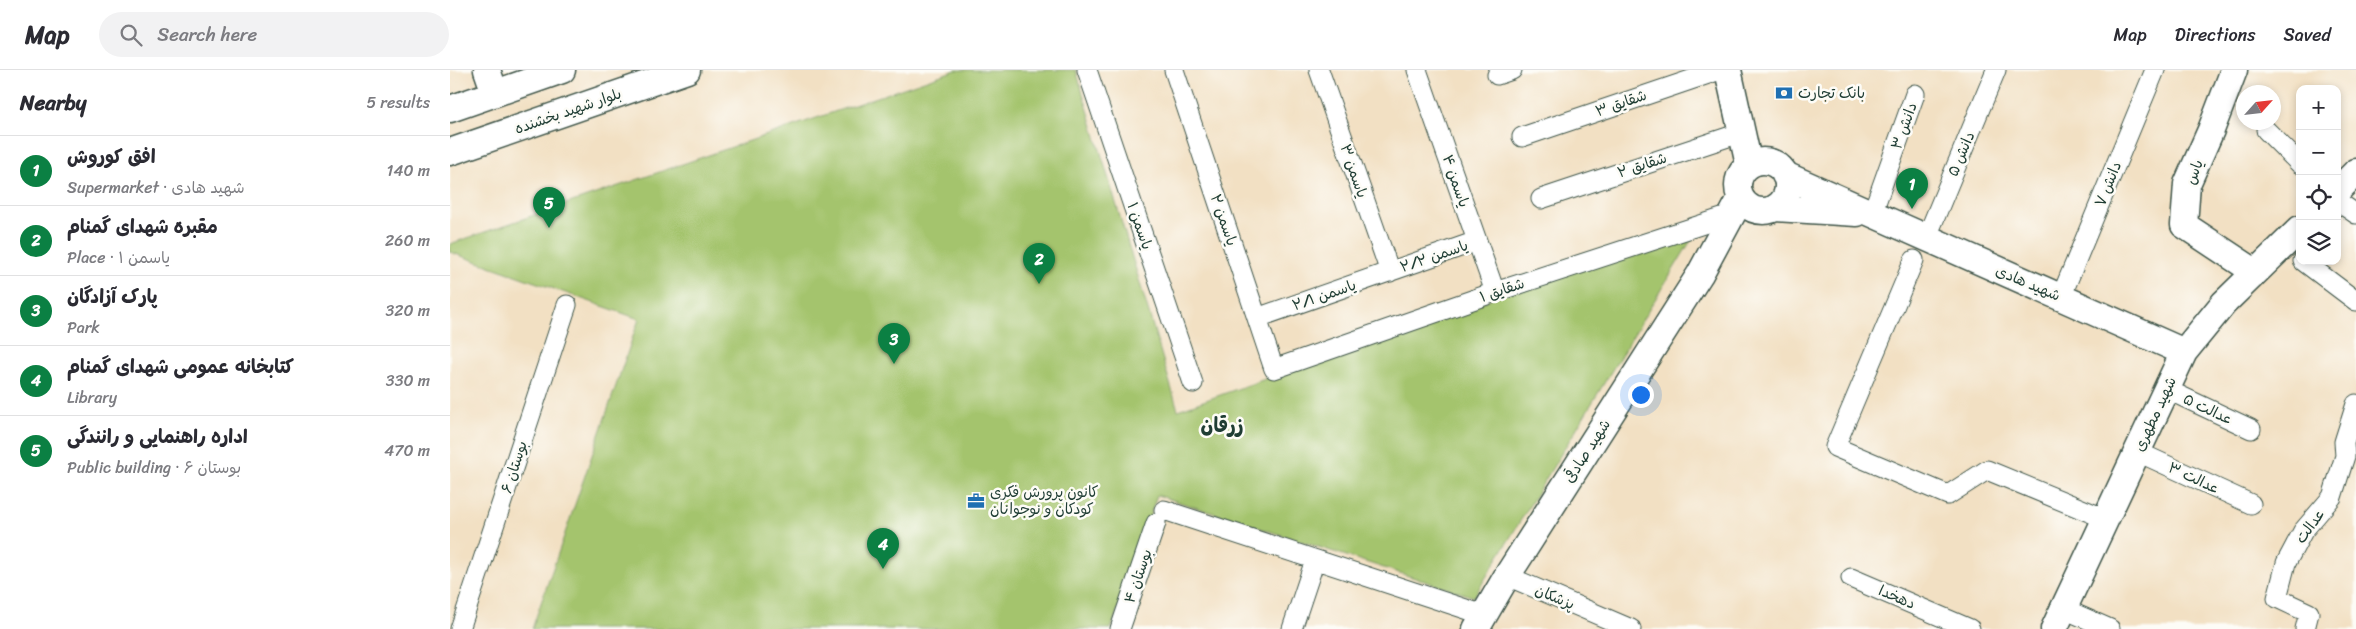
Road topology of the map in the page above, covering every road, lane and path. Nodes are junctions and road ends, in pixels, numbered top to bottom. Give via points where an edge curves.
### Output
1 (562, 70) edge
2 (687, 70) edge
3 (1087, 70) edge
4 (1174, 70) edge
5 (1319, 70) edge
6 (1417, 70) edge
7 (1996, 70) edge
8 (2155, 70) edge
9 (2234, 70) edge
10 (1727, 76) edge
11 (491, 82) edge
12 (1915, 94) dead end
13 (450, 109) edge
14 (2266, 130) dead end
15 (1743, 132) junction
16 (1522, 137) dead end
17 (450, 152) edge
18 (2296, 160) edge
19 (1749, 165) junction
20 (1783, 171) junction
21 (2356, 172) edge
22 (2341, 187) edge
23 (1541, 199) dead end
24 (2341, 204) edge
25 (1751, 208) junction
26 (1872, 214) junction
27 (2356, 214) edge
28 (1477, 241) junction
29 (1920, 249) junction
30 (2296, 249) edge
31 (2314, 265) edge
32 (1390, 272) junction
33 (2256, 272) junction
34 (1495, 292) junction
35 (2061, 297) junction
36 (2356, 301) edge
37 (567, 305) dead end
38 (1257, 318) junction
39 (2184, 352) junction
40 (1274, 369) joint
41 (1193, 383) dead end
42 (2166, 389) junction
43 (2356, 404) edge
44 (2251, 429) dead end
45 (2138, 452) junction
46 (2350, 459) edge
47 (2251, 504) dead end
48 (2106, 519) junction
49 (1315, 560) junction
50 (1507, 576) junction
51 (1851, 578) dead end
52 (2059, 619) edge
53 (1480, 622) edge
54 (460, 629) edge
55 (1120, 629) edge
56 (1292, 629) edge
57 (1631, 629) edge
58 (1970, 629) edge
59 (2110, 629) edge
60 (2305, 629) edge

1 - 11 street
2 - 17 street, بلوار شهید بخشنده
3 - 41 street, یاسمن ۱
4 - 38 street, یاسمن ۲
5 - 32 street, یاسمن ۳
6 - 28 street, یاسمن ۴
7 - 29 street, دانش ۵
8 - 35 street, دانش ۷
9 - 33 street, یاس via 2187,184 2184,225
10 - 15 street
10 - 16 street, شقایق ۳
10 - 20 street
11 - 13 street
12 - 26 street, دانش ۳
14 - 18 street
15 - 19 street
15 - 23 street, شقایق ۲
19 - 20 street via 1765,161
19 - 25 street via 1738,184
20 - 25 street via 1788,190 1781,203
20 - 26 street, شهید هادی
21 - 22 street
24 - 27 street
25 - 26 street
25 - 34 street, شقایق ۱
25 - 50 street, شهید صادقی via 1700,274
26 - 29 street, شهید هادی
28 - 32 street, یاسمن ۲/۲
28 - 34 street, یاسمن ۴
29 - 35 street, شهید هادی
29 - 48 street, دانش ۵ via 1835,447 1948,495 1987,470
30 - 33 street, شهید مطهری
31 - 36 street
32 - 38 street, یاسمن ۲/۱
33 - 39 street, شهید مطهری via 2224,303
34 - 40 street, شقایق ۱
35 - 39 street, شهید هادی
37 - 54 street, بوستان ۶
38 - 40 street, یاسمن ۲
39 - 42 street, شهید مطهری
42 - 44 street, عدالت ۵
42 - 45 street, شهید مطهری
43 - 46 street, عدالت via 2344,442
45 - 47 street, عدالت ۳
45 - 48 street, شهید مطهری
46 - 60 street, عدالت via 2332,497 2303,531 2286,563 2277,598 2310,613
48 - 52 street, شهید مطهری
49 - 53 street
49 - 55 street, بوستان ۴ via 1160,516
49 - 56 street
50 - 53 street, شهید صادقی
50 - 57 street, پزشکان
51 - 58 street, دهخدا
52 - 59 street

